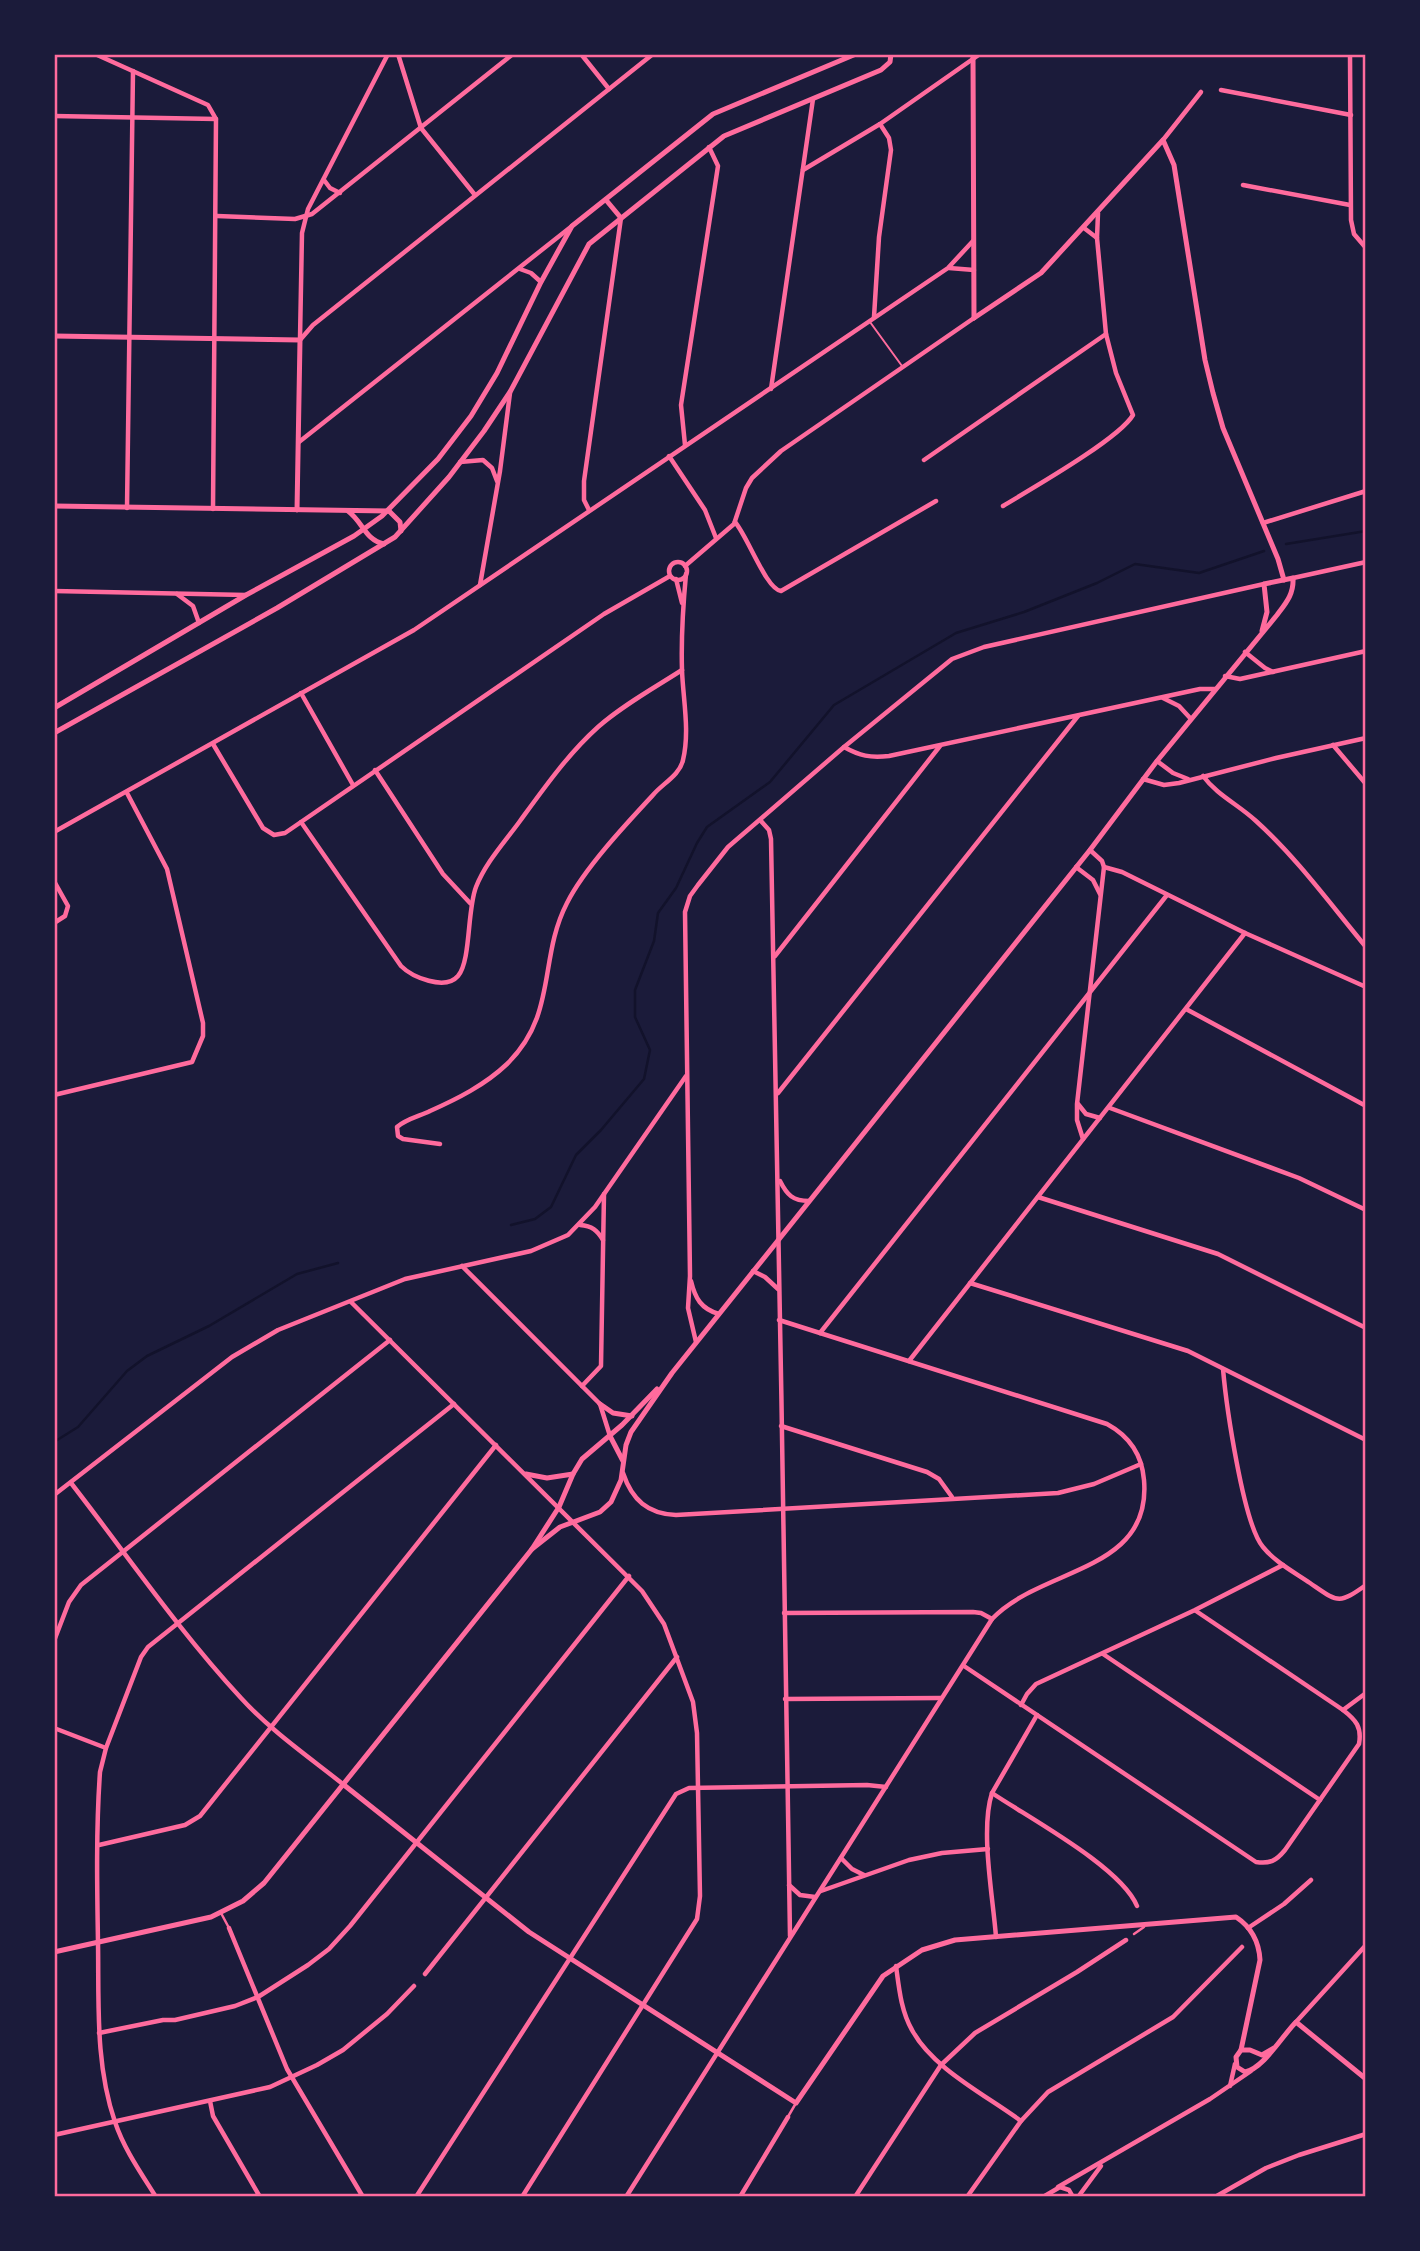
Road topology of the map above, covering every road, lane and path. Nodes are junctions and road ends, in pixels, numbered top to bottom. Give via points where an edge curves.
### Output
1 (95, 54) edge
2 (388, 54) edge
3 (398, 54) edge
4 (513, 54) edge
5 (582, 54) edge
6 (653, 54) edge
7 (856, 54) edge
8 (891, 54) edge
9 (980, 54) edge
10 (1350, 54) edge
11 (973, 57) edge
12 (133, 71) junction
13 (609, 89) junction
14 (1221, 90) dead end
15 (1201, 93) dead end
16 (813, 99) junction
17 (1351, 115) junction
18 (54, 116) edge
19 (133, 118) junction
20 (216, 119) junction
21 (880, 124) junction
22 (421, 128) junction
23 (1163, 140) junction
24 (709, 146) junction
25 (803, 170) junction
26 (324, 179) junction
27 (1243, 185) dead end
28 (340, 192) junction
29 (475, 196) junction
30 (606, 200) junction
31 (1350, 205) junction
32 (1098, 213) junction
33 (216, 216) junction
34 (305, 217) junction
35 (621, 218) junction
36 (572, 226) junction
37 (1084, 228) junction
38 (1097, 238) junction
39 (974, 240) junction
40 (1366, 248) edge
41 (519, 268) junction
42 (948, 268) junction
43 (974, 270) junction
44 (541, 282) junction
45 (974, 318) junction
46 (871, 319) junction
47 (1105, 334) junction
48 (54, 336) edge
49 (130, 337) junction
50 (214, 339) junction
51 (300, 340) junction
52 (903, 367) junction
53 (771, 388) junction
54 (510, 392) junction
55 (298, 443) junction
56 (685, 445) junction
57 (669, 456) junction
58 (924, 460) dead end
59 (460, 461) junction
60 (498, 481) junction
61 (1366, 492) edge
62 (936, 501) dead end
63 (54, 506) edge
64 (1003, 506) dead end
65 (127, 508) junction
66 (213, 509) junction
67 (297, 510) junction
68 (589, 510) junction
69 (348, 511) junction
70 (389, 511) junction
71 (735, 522) junction
72 (1263, 523) junction
73 (364, 530) junction
74 (401, 531) junction
75 (716, 538) junction
76 (384, 544) junction
77 (1366, 562) edge
78 (685, 566) junction
79 (686, 575) junction
80 (673, 578) junction
81 (1293, 578) junction
82 (1284, 580) junction
83 (1264, 584) junction
84 (480, 586) junction
85 (54, 591) edge
86 (176, 594) junction
87 (246, 595) junction
88 (683, 607) junction
89 (199, 623) junction
90 (1262, 631) junction
91 (1366, 651) edge
92 (1245, 652) junction
93 (682, 670) junction
94 (1274, 672) junction
95 (1225, 676) junction
96 (1215, 689) junction
97 (302, 693) junction
98 (1162, 698) junction
99 (54, 708) edge
100 (1078, 716) junction
101 (1191, 719) junction
102 (54, 733) edge
103 (1366, 738) edge
104 (213, 744) junction
105 (1334, 745) junction
106 (941, 746) junction
107 (844, 747) junction
108 (1157, 761) junction
109 (375, 770) junction
110 (1203, 776) junction
111 (1143, 779) junction
112 (1188, 780) junction
113 (353, 785) junction
114 (1366, 785) edge
115 (127, 793) junction
116 (760, 820) junction
117 (301, 822) junction
118 (54, 832) edge
119 (1090, 850) junction
120 (1076, 867) junction
121 (1104, 867) junction
122 (54, 881) edge
123 (1167, 895) junction
124 (1101, 896) junction
125 (470, 903) junction
126 (54, 923) edge
127 (1245, 933) junction
128 (1366, 947) edge
129 (774, 957) junction
130 (1366, 986) edge
131 (1088, 992) junction
132 (1186, 1009) junction
133 (687, 1074) junction
134 (777, 1094) junction
135 (54, 1095) edge
136 (1077, 1104) junction
137 (1366, 1106) edge
138 (1110, 1108) junction
139 (1100, 1118) junction
140 (1083, 1140) junction
141 (440, 1144) dead end
142 (779, 1180) junction
143 (604, 1193) junction
144 (1038, 1197) junction
145 (809, 1201) junction
146 (1366, 1210) edge
147 (580, 1225) junction
148 (780, 1237) junction
149 (604, 1241) junction
150 (462, 1265) junction
151 (753, 1271) junction
152 (690, 1276) junction
153 (970, 1283) junction
154 (779, 1290) junction
155 (351, 1302) junction
156 (719, 1314) junction
157 (779, 1320) junction
158 (1366, 1328) edge
159 (820, 1333) junction
160 (390, 1340) junction
161 (696, 1342) junction
162 (909, 1361) junction
163 (1223, 1368) junction
164 (672, 1373) junction
165 (582, 1386) junction
166 (454, 1404) junction
167 (600, 1404) junction
168 (632, 1416) junction
169 (781, 1426) junction
170 (610, 1436) junction
171 (1366, 1440) edge
172 (496, 1445) junction
173 (624, 1464) junction
174 (1141, 1464) junction
175 (624, 1473) junction
176 (526, 1474) junction
177 (573, 1474) junction
178 (71, 1483) junction
179 (54, 1495) edge
180 (953, 1498) junction
181 (559, 1507) junction
182 (782, 1508) junction
183 (575, 1523) junction
184 (532, 1549) junction
185 (125, 1552) junction
186 (1283, 1564) junction
187 (629, 1576) junction
188 (1366, 1585) edge
189 (1195, 1610) junction
190 (784, 1614) junction
191 (992, 1619) junction
192 (178, 1623) junction
193 (54, 1641) edge
194 (1102, 1653) junction
195 (677, 1656) junction
196 (964, 1666) junction
197 (1366, 1693) edge
198 (942, 1698) junction
199 (785, 1699) junction
200 (1021, 1705) junction
201 (1343, 1710) junction
202 (1037, 1715) junction
203 (271, 1727) junction
204 (54, 1728) edge
205 (106, 1748) junction
206 (344, 1785) junction
207 (787, 1787) junction
208 (886, 1787) junction
209 (698, 1788) junction
210 (992, 1793) junction
211 (1320, 1800) junction
212 (416, 1842) junction
213 (99, 1845) junction
214 (988, 1849) junction
215 (841, 1858) junction
216 (864, 1876) junction
217 (1311, 1881) dead end
218 (789, 1884) junction
219 (817, 1895) junction
220 (485, 1897) junction
221 (1138, 1906) dead end
222 (221, 1912) junction
223 (1149, 1923) junction
224 (229, 1928) joint
225 (1248, 1928) junction
226 (1134, 1934) dead end
227 (790, 1937) junction
228 (996, 1937) junction
229 (1126, 1940) dead end
230 (98, 1942) junction
231 (1366, 1945) edge
232 (1242, 1947) dead end
233 (54, 1952) edge
234 (569, 1960) junction
235 (896, 1965) junction
236 (425, 1974) dead end
237 (414, 1986) dead end
238 (258, 1997) junction
239 (642, 2007) junction
240 (1296, 2022) junction
241 (99, 2034) junction
242 (1274, 2048) junction
243 (1244, 2050) junction
244 (716, 2054) junction
245 (1256, 2054) junction
246 (1236, 2063) junction
247 (941, 2065) junction
248 (1254, 2069) junction
249 (292, 2077) junction
250 (1366, 2079) edge
251 (1230, 2086) junction
252 (211, 2101) junction
253 (796, 2103) junction
254 (788, 2117) joint
255 (1021, 2120) junction
256 (115, 2122) junction
257 (1366, 2134) edge
258 (54, 2135) edge
259 (1104, 2162) junction
260 (1056, 2188) junction
261 (156, 2197) edge
262 (260, 2197) edge
263 (363, 2197) edge
264 (416, 2197) edge
265 (522, 2197) edge
266 (626, 2197) edge
267 (741, 2197) edge
268 (855, 2197) edge
269 (967, 2197) edge
270 (1043, 2197) edge
271 (1050, 2197) edge
272 (1075, 2197) edge
273 (1215, 2197) edge

1 - 12 street
2 - 26 street
3 - 22 street
4 - 22 street
5 - 13 street
6 - 13 street
7 - 30 street via 713,114
8 - 16 street via 887,66
9 - 11 street
10 - 17 street
11 - 21 street
11 - 39 street
12 - 19 street
12 - 20 street via 208,105
13 - 29 street
14 - 17 street
15 - 23 street
16 - 24 street
16 - 25 street
17 - 31 street
18 - 19 street
19 - 20 street
19 - 49 street
20 - 33 street
21 - 25 street
21 - 46 street via 891,150
22 - 28 street
22 - 29 street
23 - 32 street
23 - 72 street via 1174,165 1213,393
24 - 35 street
24 - 56 street via 718,166 681,405
25 - 53 street
26 - 28 street
26 - 34 street
27 - 31 street
28 - 34 street
29 - 51 street
30 - 35 street
30 - 36 street
31 - 40 street via 1354,234
32 - 37 street
32 - 38 street
33 - 34 street
33 - 50 street
34 - 51 street
35 - 54 street via 585,250
35 - 68 street via 583,481
36 - 41 street
36 - 44 street
37 - 38 street
37 - 45 street via 1041,273
38 - 47 street
39 - 42 street
39 - 43 street
41 - 44 street
41 - 55 street
42 - 43 street
42 - 46 street
43 - 45 street
44 - 70 street via 471,416
45 - 52 street
46 - 52 lane
46 - 53 street
47 - 58 street
47 - 64 street via 1131,406 1129,422
48 - 49 street
49 - 50 street
49 - 65 street
50 - 51 street
50 - 66 street
51 - 55 street
52 - 71 street via 781,451 752,478
53 - 56 street
54 - 59 street
54 - 60 street
55 - 67 street
56 - 57 street
57 - 68 street
57 - 75 street via 705,510
59 - 60 street via 488,462
59 - 74 street
60 - 84 street
61 - 72 street
62 - 71 street via 781,591 766,578
63 - 65 street
65 - 66 street
66 - 67 street
67 - 69 street
68 - 84 street
69 - 70 street
69 - 73 street
70 - 73 street
70 - 74 street via 400,522
71 - 75 street
72 - 82 street
73 - 76 street via 372,540
73 - 87 street
74 - 76 street
75 - 78 street
76 - 102 street
77 - 81 street
78 - 79 street
78 - 80 street via 671,565
79 - 80 street
79 - 88 street
80 - 88 street
80 - 109 street via 604,614
81 - 82 street
81 - 90 street via 1290,597
82 - 83 street
83 - 90 street via 1267,612
83 - 107 street via 965,652
84 - 97 street
85 - 86 street
86 - 87 street
86 - 89 street via 194,606
87 - 89 street
88 - 93 street
89 - 99 street
90 - 92 street
91 - 94 street
92 - 94 street
92 - 95 street
93 - 125 street via 617,712 565,760 495,852
93 - 141 street via 683,762 617,836 566,904 556,930 543,1004 523,1047 473,1090 397,1127 403,1139
94 - 95 street via 1240,680
95 - 96 street
96 - 98 street
96 - 101 street
97 - 104 street
97 - 113 street
98 - 100 street
98 - 101 street
100 - 106 street
100 - 134 street
101 - 108 street
103 - 105 street
104 - 115 street
104 - 117 street via 263,828 279,835
105 - 110 street
105 - 114 street
106 - 107 street via 869,758
106 - 129 street
107 - 116 street
108 - 111 street
108 - 112 street
109 - 113 street
109 - 125 street via 443,874
110 - 112 street
110 - 128 street via 1214,790 1257,822
111 - 112 street via 1164,785
111 - 119 street
113 - 117 street
115 - 118 street
115 - 135 street via 167,869 203,1035 192,1062
116 - 129 street via 771,839
116 - 133 street via 728,847 690,897 685,912
117 - 125 street via 401,966 416,978 445,982 457,977 463,966
119 - 120 street
119 - 121 street
120 - 124 street via 1093,880
120 - 145 street
121 - 123 street
121 - 124 street
122 - 126 street via 68,906 65,916
123 - 127 street
123 - 131 street
124 - 131 street
127 - 130 street
127 - 132 street
129 - 134 street
131 - 136 street
131 - 159 street
132 - 137 street
132 - 138 street
133 - 143 street
133 - 152 street
134 - 142 street
136 - 139 street
136 - 140 street
138 - 139 street
138 - 146 street via 1299,1178
139 - 140 street
140 - 144 street
142 - 145 street via 793,1198
142 - 148 street
143 - 147 street
143 - 149 street
144 - 153 street
144 - 158 street via 1218,1254
145 - 148 street
147 - 149 street via 596,1230
147 - 150 street via 531,1251
148 - 151 street
148 - 154 street
149 - 165 street via 601,1366
150 - 155 street via 405,1279
150 - 165 street
151 - 154 street
151 - 156 street
152 - 156 street via 701,1305
152 - 161 street via 688,1308
153 - 162 street
153 - 163 street via 1181,1349
154 - 157 street
155 - 160 street
155 - 178 street via 278,1330 232,1357
156 - 161 street
157 - 159 street
157 - 169 street
159 - 162 street
160 - 166 street
160 - 185 street
161 - 164 street
162 - 174 street via 1107,1424 1128,1439
163 - 171 street
163 - 186 street via 1254,1534
164 - 168 street
164 - 173 street via 631,1432
165 - 167 street
166 - 172 street
166 - 192 street
167 - 168 street via 613,1413
167 - 170 street
168 - 170 street
169 - 180 street via 927,1472 939,1479
169 - 182 street
170 - 173 street
170 - 177 street via 587,1453
172 - 176 street
172 - 203 street
173 - 175 street
174 - 180 street via 1094,1485 1058,1493
174 - 191 street via 1143,1511 1119,1548 1013,1600
175 - 182 street via 637,1500 660,1514
175 - 183 street via 606,1508
176 - 177 street via 554,1478
176 - 181 street
177 - 181 street
178 - 179 street
178 - 185 street
180 - 182 street
181 - 183 street
181 - 184 street
182 - 190 street
183 - 184 street via 561,1527
183 - 187 street
184 - 206 street
185 - 192 street
185 - 193 street via 74,1592
186 - 188 street via 1334,1598 1347,1598
186 - 189 street
187 - 195 street via 664,1624
187 - 212 street
189 - 194 street
189 - 201 street
190 - 191 street via 973,1612
190 - 199 street
191 - 196 street
192 - 203 street via 240,1698
192 - 205 street via 141,1657
194 - 200 street via 1036,1684
194 - 211 street
195 - 209 street via 695,1716
195 - 220 street
196 - 198 street
196 - 200 street
197 - 201 street
198 - 199 street
198 - 208 street
199 - 207 street
200 - 202 street
201 - 211 street via 1359,1725 1359,1744
202 - 210 street
202 - 211 street via 1256,1862 1279,1858
203 - 206 street
203 - 213 street via 193,1822
204 - 205 street
205 - 213 street via 99,1780
206 - 212 street
206 - 222 street via 271,1877 243,1901
207 - 208 street
207 - 209 street
207 - 218 street
208 - 215 street
209 - 234 street via 676,1794
209 - 239 street via 699,1911
210 - 214 street
210 - 221 street via 1104,1868 1125,1885
212 - 220 street
212 - 238 street via 329,1949
213 - 230 street
214 - 216 street via 926,1856
214 - 228 street
215 - 216 street
215 - 219 street
216 - 219 street
217 - 225 street
218 - 219 street via 800,1895
218 - 227 street
219 - 227 street
220 - 234 street
220 - 236 street
222 - 224 street
222 - 230 street
223 - 225 street via 1230,1916
223 - 226 street
223 - 228 street
224 - 238 street
225 - 243 street via 1260,1960
227 - 244 street
228 - 235 street via 939,1944
229 - 247 street via 975,2033
230 - 233 street
230 - 241 street
231 - 240 street
232 - 255 street via 1173,2017 1048,2092
234 - 239 street
234 - 264 street
235 - 247 street via 912,2031
235 - 253 street via 883,1976
237 - 249 street via 342,2050
238 - 241 street via 175,2020
238 - 249 street
239 - 244 street
239 - 265 street
240 - 242 street
240 - 250 street
241 - 256 street
242 - 245 street via 1265,2055
242 - 248 street
243 - 245 street
243 - 246 street via 1237,2054
244 - 253 street
244 - 266 street
245 - 248 street
246 - 248 street via 1242,2071
246 - 251 street
247 - 255 street
247 - 268 street
248 - 251 street
249 - 252 street
249 - 263 street
251 - 259 street
252 - 256 street
252 - 262 street via 213,2116
253 - 254 street
254 - 267 street
255 - 269 street
256 - 258 street
256 - 261 street
257 - 273 street via 1266,2168
259 - 260 street
259 - 272 street
260 - 270 street
260 - 271 street
260 - 272 street via 1067,2188

